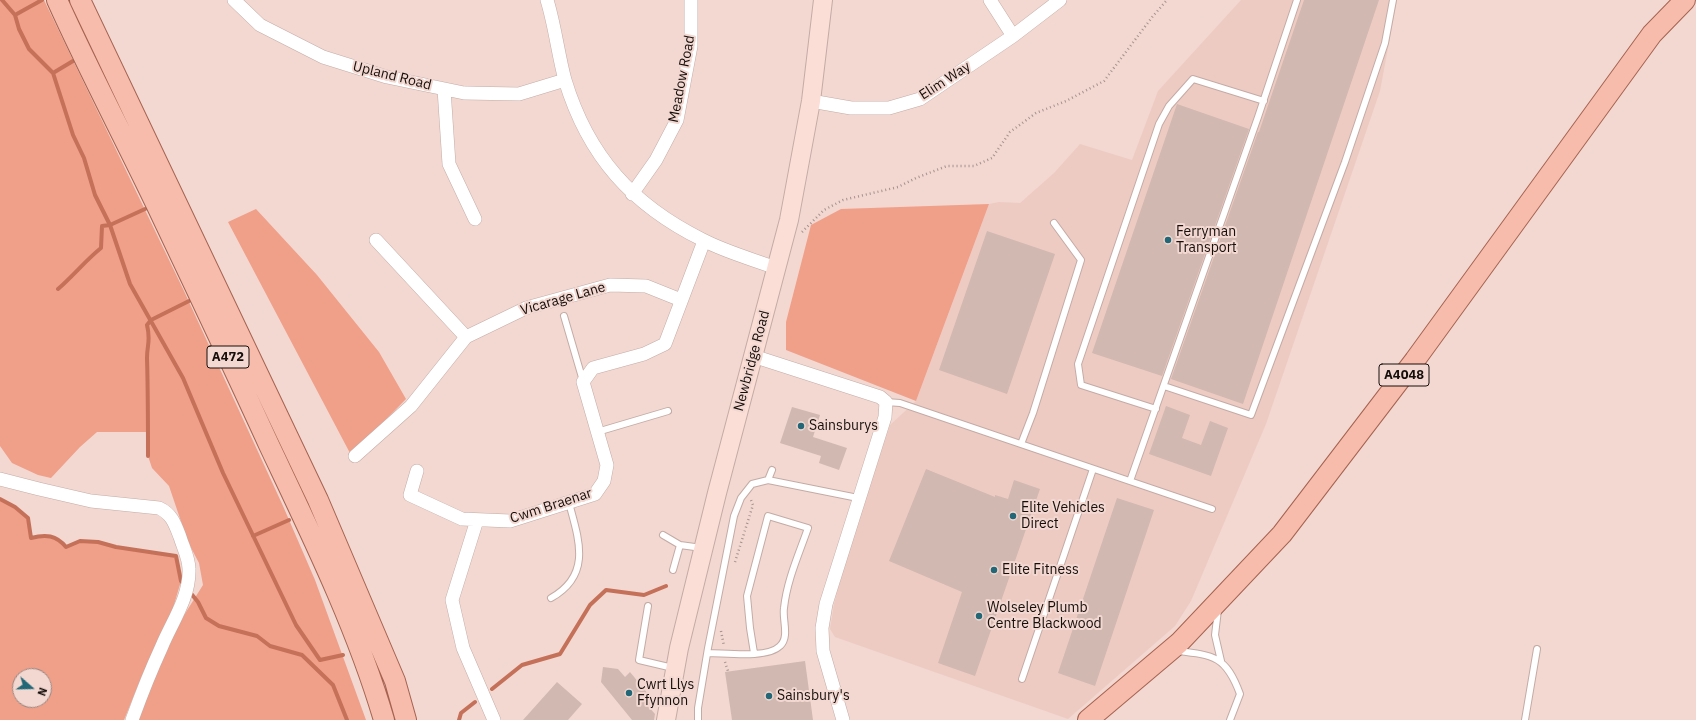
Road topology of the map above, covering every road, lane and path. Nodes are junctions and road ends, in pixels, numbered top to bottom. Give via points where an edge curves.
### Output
1 (57, 0) edge
2 (80, 0) edge
3 (234, 0) edge
4 (547, 0) edge
5 (691, 0) edge
6 (823, 0) edge
7 (990, 0) edge
8 (1060, 0) edge
9 (1167, 0) edge
10 (1297, 0) edge
11 (1393, 0) edge
12 (1685, 0) edge
13 (1013, 36) junction
14 (565, 80) junction
15 (444, 89) junction
16 (811, 101) junction
17 (1264, 101) junction
18 (632, 194) junction
19 (475, 219) dead end
20 (1054, 223) dead end
21 (804, 229) dead end
22 (376, 240) dead end
23 (704, 241) junction
24 (776, 268) junction
25 (681, 300) junction
26 (564, 316) dead end
27 (466, 337) junction
28 (753, 356) junction
29 (583, 382) junction
30 (1164, 386) junction
31 (886, 402) junction
32 (1156, 409) junction
33 (668, 411) dead end
34 (597, 432) junction
35 (1021, 444) junction
36 (355, 456) dead end
37 (1093, 468) junction
38 (772, 470) dead end
39 (417, 471) dead end
40 (0, 478) edge
41 (768, 480) junction
42 (1130, 481) junction
43 (745, 492) junction
44 (858, 498) junction
45 (569, 503) junction
46 (1212, 509) dead end
47 (478, 520) junction
48 (663, 535) dead end
49 (680, 545) junction
50 (704, 549) junction
51 (734, 567) dead end
52 (673, 570) dead end
53 (551, 598) dead end
54 (1221, 599) junction
55 (648, 606) dead end
56 (720, 629) dead end
57 (1537, 648) dead end
58 (1170, 650) junction
59 (708, 653) junction
60 (723, 653) junction
61 (754, 653) junction
62 (1221, 661) junction
63 (675, 668) junction
64 (728, 671) dead end
65 (1022, 679) dead end
66 (132, 720) edge
67 (384, 720) edge
68 (406, 720) edge
69 (494, 720) edge
70 (666, 720) edge
71 (698, 720) edge
72 (843, 720) edge
73 (1088, 720) edge
74 (1230, 720) edge
75 (1525, 720) edge

1 - 67 main road, A472 via 297,504 354,634
2 - 68 main road, A472 via 318,500 395,681
3 - 15 street, Upland Road via 260,25 323,57 387,77
4 - 14 street
5 - 18 street, Meadow Road via 691,46 677,120 656,160
6 - 16 main road, Newbridge Road
7 - 13 street
8 - 13 street, Elim Way
9 - 21 path via 1104,81 1036,113 1010,132 992,158 974,166 947,166 898,188 842,200 824,210
10 - 17 lane
11 - 30 lane via 1385,43 1345,162 1251,415
12 - 54 main road, A4048 via 1652,34 1415,360 1282,534
13 - 16 street, Elim Way via 920,99 889,108 851,108
14 - 15 street, Upland Road via 519,94 464,94
14 - 18 street via 584,128 606,164
15 - 19 street via 449,164
16 - 24 main road, Newbridge Road via 796,184
17 - 30 lane
17 - 32 lane via 1193,79 1169,106 1159,124 1078,364 1081,385
18 - 23 street via 652,210
20 - 35 lane via 1081,260
22 - 27 street
23 - 24 street
23 - 25 street
24 - 28 main road, Newbridge Road
25 - 27 street, Vicarage Lane via 646,286 610,285 526,308
25 - 29 street via 665,344 644,354 593,368
26 - 29 lane
27 - 36 street, Vicarage Lane via 411,406
28 - 31 street via 880,397
28 - 50 main road, Newbridge Road
29 - 34 street, Cwm Braenar
30 - 32 lane
31 - 35 lane via 900,403
31 - 44 street via 885,417
32 - 42 lane
33 - 34 lane
34 - 45 street, Cwm Braenar via 607,465 604,481 595,494
35 - 37 lane
37 - 42 lane
37 - 65 lane
38 - 41 lane
39 - 47 street, Cwm Braenar via 410,495 462,519
40 - 66 street via 38,490 91,501 159,508 168,513 176,525 189,569 186,588 174,623 162,645
41 - 43 lane via 752,484
41 - 44 lane
42 - 46 lane
43 - 51 path via 753,505
43 - 59 lane via 734,516
44 - 72 street via 826,604 822,628 823,651
45 - 47 street, Cwm Braenar via 510,521
45 - 53 lane via 580,545 579,561 573,579 564,591
47 - 69 street via 452,600 463,648
48 - 49 lane
49 - 50 lane
49 - 52 lane
50 - 63 main road, Newbridge Road
54 - 58 main road, A4048
54 - 62 lane via 1215,634
55 - 63 lane via 639,660
56 - 60 path via 724,641
57 - 75 lane
58 - 62 lane via 1197,653
58 - 73 main road, A4048
59 - 60 lane
59 - 71 lane
60 - 61 lane
60 - 64 path
61 - 61 lane via 768,652 780,647 785,640 783,609 788,584 808,528 768,516 747,596
62 - 74 lane via 1233,674 1240,694
63 - 70 main road, Newbridge Road

